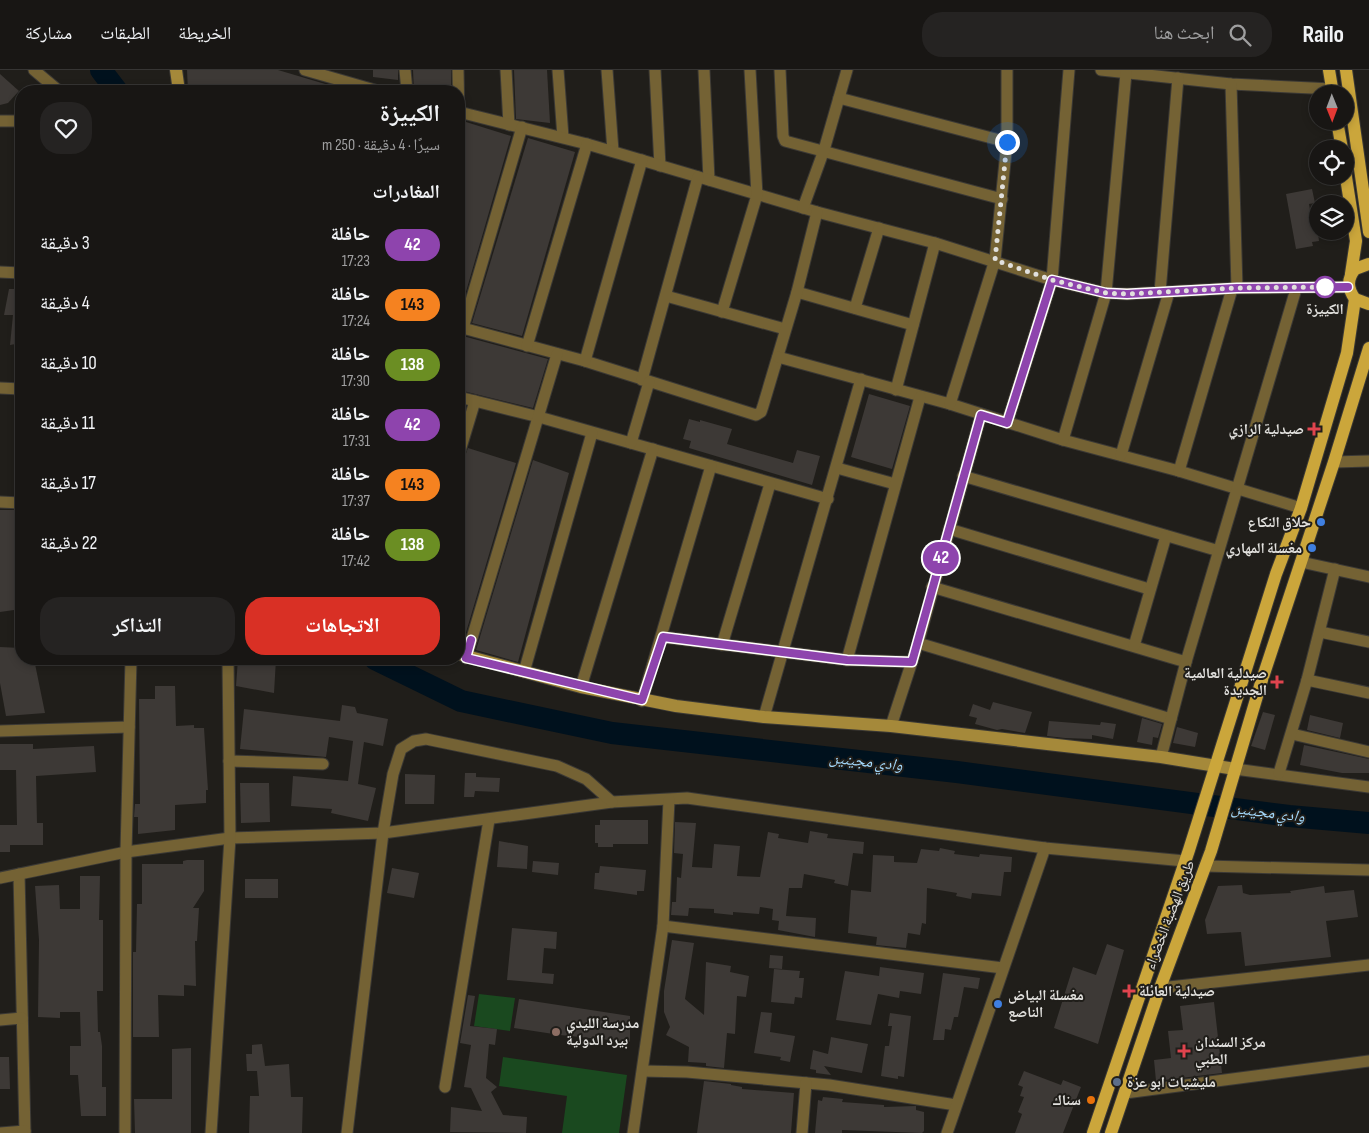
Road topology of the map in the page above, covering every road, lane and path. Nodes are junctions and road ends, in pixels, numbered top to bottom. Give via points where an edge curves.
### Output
1 (34, 70) edge
2 (176, 70) edge
3 (305, 70) edge
4 (405, 70) edge
5 (458, 70) edge
6 (506, 70) edge
7 (558, 70) edge
8 (607, 70) edge
9 (655, 70) edge
10 (704, 70) edge
11 (750, 70) edge
12 (780, 70) edge
13 (846, 70) edge
14 (1007, 70) edge
15 (1069, 70) edge
16 (1100, 70) edge
17 (1329, 70) edge
18 (1348, 70) edge
19 (1120, 72) edge
20 (1178, 78) junction
21 (1231, 84) junction
22 (52, 85) edge
23 (178, 85) edge
24 (343, 85) edge
25 (406, 85) edge
26 (458, 85) edge
27 (1332, 85) edge
28 (1309, 89) edge
29 (839, 98) junction
30 (465, 116) edge
31 (15, 120) edge
32 (0, 121) edge
33 (509, 125) junction
34 (522, 127) junction
35 (563, 137) junction
36 (1007, 142) junction
37 (587, 144) junction
38 (824, 150) junction
39 (613, 152) junction
40 (642, 160) junction
41 (660, 166) junction
42 (703, 179) junction
43 (1347, 185) edge
44 (757, 195) junction
45 (1002, 199) junction
46 (803, 208) junction
47 (817, 212) junction
48 (879, 228) junction
49 (1369, 232) edge
50 (935, 244) junction
51 (995, 260) junction
52 (1369, 264) edge
53 (0, 272) edge
54 (15, 272) edge
55 (1351, 274) junction
56 (1052, 280) junction
57 (1348, 287) junction
58 (1235, 288) junction
59 (1296, 289) junction
60 (797, 292) junction
61 (1164, 292) junction
62 (1106, 293) junction
63 (666, 296) junction
64 (1354, 299) junction
65 (1369, 304) edge
66 (855, 308) junction
67 (722, 312) junction
68 (465, 315) edge
69 (913, 325) junction
70 (465, 329) edge
71 (785, 329) junction
72 (527, 346) junction
73 (1369, 348) edge
74 (557, 354) junction
75 (778, 357) junction
76 (585, 361) junction
77 (861, 379) junction
78 (645, 381) junction
79 (0, 388) edge
80 (15, 389) edge
81 (896, 390) junction
82 (920, 396) junction
83 (465, 398) edge
84 (475, 401) junction
85 (950, 404) junction
86 (981, 415) junction
87 (539, 417) junction
88 (1007, 423) junction
89 (592, 433) junction
90 (465, 434) edge
91 (1063, 440) junction
92 (631, 443) junction
93 (653, 448) junction
94 (1120, 455) junction
95 (1369, 461) edge
96 (1334, 462) junction
97 (710, 466) junction
98 (837, 468) junction
99 (1179, 471) junction
100 (963, 476) junction
101 (770, 484) junction
102 (895, 484) junction
103 (1236, 488) junction
104 (828, 499) junction
105 (0, 502) edge
106 (15, 503) edge
107 (1301, 508) junction
108 (949, 529) junction
109 (1166, 536) junction
110 (1219, 552) junction
111 (1301, 562) junction
112 (1335, 569) junction
113 (1369, 577) edge
114 (932, 587) junction
115 (1150, 589) junction
116 (1320, 632) junction
117 (663, 637) junction
118 (1369, 642) edge
119 (918, 643) junction
120 (722, 645) junction
121 (465, 646) edge
122 (1134, 646) junction
123 (782, 651) junction
124 (465, 657) edge
125 (847, 660) junction
126 (912, 662) junction
127 (1186, 662) junction
128 (131, 665) edge
129 (228, 665) edge
130 (524, 672) junction
131 (1307, 680) junction
132 (581, 687) junction
133 (1369, 693) edge
134 (642, 700) junction
135 (764, 717) junction
136 (1171, 719) junction
137 (891, 726) junction
138 (129, 727) junction
139 (0, 731) edge
140 (1292, 734) junction
141 (1369, 752) edge
142 (1161, 757) junction
143 (229, 761) junction
144 (323, 764) dead end
145 (1216, 768) junction
146 (1234, 773) junction
147 (1279, 773) junction
148 (1369, 787) edge
149 (669, 800) junction
150 (612, 802) junction
151 (489, 820) junction
152 (383, 833) junction
153 (230, 838) junction
154 (1045, 848) junction
155 (126, 852) junction
156 (1187, 855) junction
157 (1205, 866) junction
158 (1369, 870) edge
159 (19, 874) junction
160 (0, 878) edge
161 (663, 926) junction
162 (1369, 965) edge
163 (1003, 968) junction
164 (1160, 988) junction
165 (1132, 1017) junction
166 (22, 1018) junction
167 (0, 1020) edge
168 (1148, 1023) junction
169 (1369, 1062) edge
170 (643, 1071) junction
171 (806, 1083) junction
172 (445, 1086) dead end
173 (1125, 1093) junction
174 (956, 1105) junction
175 (25, 1132) edge
176 (0, 1133) edge
177 (125, 1133) edge
178 (211, 1133) edge
179 (347, 1133) edge
180 (633, 1133) edge
181 (802, 1133) edge
182 (947, 1133) edge
183 (1093, 1133) edge
184 (1112, 1133) edge

1 - 22 street
2 - 23 street
3 - 24 street
4 - 25 street
5 - 26 street
6 - 33 street
7 - 35 street
8 - 39 street
9 - 41 street
10 - 42 street
11 - 44 street
12 - 38 street via 783,136 788,142
13 - 29 street
14 - 36 street
15 - 56 street
16 - 19 street
17 - 27 main road
18 - 49 main road
19 - 20 street
19 - 62 street
20 - 21 street
20 - 61 street
21 - 28 street
21 - 58 street
29 - 36 street
29 - 38 street
30 - 33 street
31 - 32 street
33 - 34 street
34 - 35 street
34 - 68 street
35 - 37 street
36 - 45 street
37 - 39 street
37 - 72 street
38 - 45 street
38 - 46 street
39 - 40 street
40 - 41 street
40 - 76 street
41 - 42 street
42 - 44 street
42 - 63 street
43 - 55 main road via 1356,241
44 - 46 street
44 - 67 street
45 - 51 street
46 - 47 street
47 - 48 street
47 - 60 street
48 - 50 street
48 - 66 street
50 - 51 street
50 - 69 street
51 - 56 street
51 - 85 street
52 - 55 main road
53 - 54 street
55 - 57 main road
56 - 62 street
56 - 88 street
57 - 59 street
57 - 64 main road
58 - 59 street
58 - 61 street
58 - 99 street
59 - 103 street
60 - 66 street
60 - 71 street
61 - 62 street
61 - 94 street
62 - 91 street
63 - 67 street
63 - 78 street
64 - 65 main road
64 - 107 main road, طريق الهضبة الخضراء via 1347,353
66 - 69 street
67 - 71 street
69 - 81 street
70 - 72 street
71 - 75 street
72 - 74 street
73 - 96 main road, طريق الهضبة الخضراء
74 - 76 street
74 - 87 street
75 - 77 street
75 - 78 street via 761,412 756,415
76 - 78 street
77 - 81 street
77 - 98 street
78 - 92 street
79 - 80 street
81 - 82 street
82 - 85 street
82 - 102 street
83 - 84 street
84 - 87 street
84 - 90 street
85 - 86 street
86 - 88 street
86 - 100 street
87 - 89 street
87 - 121 street
88 - 91 street
89 - 92 street
89 - 130 street
91 - 94 street
92 - 93 street
93 - 97 street
93 - 132 street
94 - 99 street
95 - 96 street
96 - 111 main road, طريق الهضبة الخضراء
97 - 101 street
97 - 117 street
98 - 102 street
98 - 104 street
99 - 103 street
100 - 108 street
100 - 109 street
101 - 104 street
101 - 120 street
102 - 125 street
103 - 107 street
103 - 110 street
104 - 123 street
105 - 106 street
107 - 145 main road, طريق الهضبة الخضراء via 1276,574
108 - 114 street
108 - 115 street
109 - 110 street
109 - 115 street
110 - 127 street
111 - 112 street
111 - 146 main road, طريق الهضبة الخضراء
112 - 113 street
112 - 116 street
114 - 119 street
114 - 122 street
115 - 122 street
116 - 118 street
116 - 131 street
117 - 120 street
117 - 134 street
119 - 126 street
119 - 136 street
120 - 123 street
122 - 127 street
123 - 125 street
123 - 135 street
124 - 130 street
125 - 126 street
126 - 137 street
127 - 136 street
128 - 138 street
129 - 143 street
130 - 132 street
131 - 133 street
131 - 140 street
132 - 134 street
134 - 135 street
135 - 137 street
136 - 142 street
137 - 142 street
138 - 139 street
138 - 155 street
140 - 141 street
140 - 147 street
142 - 145 street
143 - 144 street
143 - 153 street
145 - 146 street
145 - 156 main road, طريق الهضبة الخضراء
146 - 147 street
146 - 157 main road, طريق الهضبة الخضراء
147 - 148 street
149 - 150 street
149 - 154 street via 687,798
149 - 161 street
150 - 151 street
150 - 152 street via 586,779 558,766 426,739 414,741 401,749 393,774
151 - 152 street
151 - 172 street
152 - 153 street
152 - 179 street
153 - 155 street
153 - 178 street
154 - 156 street
154 - 163 street
155 - 159 street
155 - 177 street
156 - 165 main road, طريق الهضبة الخضراء
157 - 158 street
157 - 164 main road, طريق الهضبة الخضراء
159 - 160 street
159 - 166 street
161 - 163 street
161 - 170 street
162 - 164 street
163 - 174 street
164 - 168 main road, طريق الهضبة الخضراء
165 - 168 main road
165 - 183 main road, طريق الهضبة الخضراء
166 - 167 street
166 - 175 street
168 - 173 main road, طريق الهضبة الخضراء
169 - 173 street
170 - 171 street
170 - 180 street
171 - 174 street
171 - 181 street
173 - 184 main road, طريق الهضبة الخضراء
174 - 182 street
175 - 176 street

